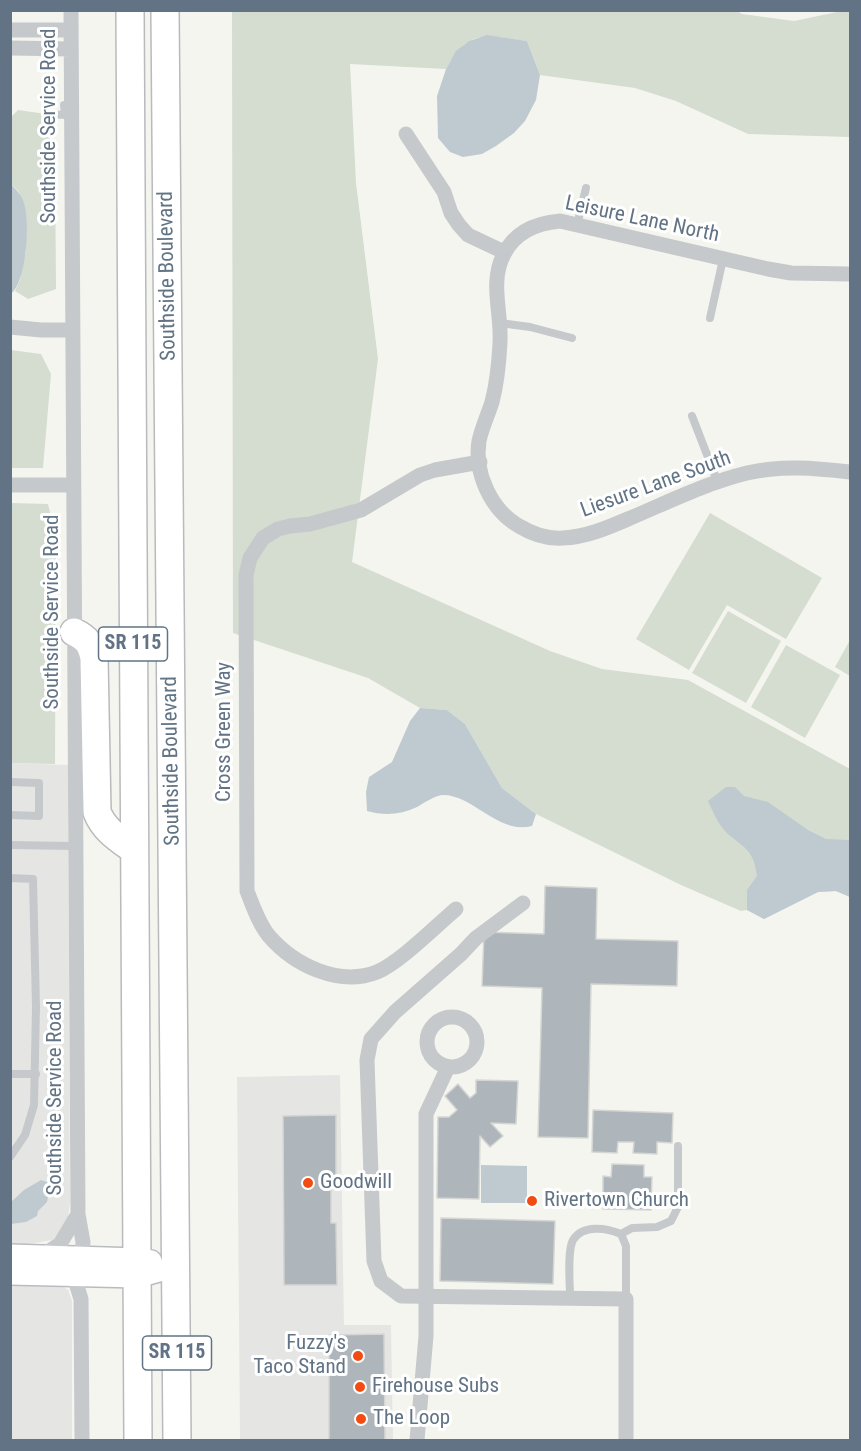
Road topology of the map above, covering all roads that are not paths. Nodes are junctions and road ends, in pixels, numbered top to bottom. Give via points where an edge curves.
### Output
1 (64, 10) edge
2 (71, 10) edge
3 (130, 10) edge
4 (165, 10) edge
5 (10, 30) edge
6 (71, 30) junction
7 (10, 48) edge
8 (71, 49) junction
9 (46, 114) dead end
10 (406, 134) dead end
11 (586, 188) dead end
12 (577, 225) junction
13 (504, 252) junction
14 (723, 259) junction
15 (850, 274) edge
16 (710, 318) dead end
17 (500, 323) junction
18 (10, 327) edge
19 (72, 330) junction
20 (572, 338) dead end
21 (692, 416) dead end
22 (480, 462) junction
23 (850, 472) edge
24 (718, 483) junction
25 (10, 485) edge
26 (73, 485) junction
27 (74, 632) junction
28 (10, 782) edge
29 (10, 815) edge
30 (10, 845) edge
31 (75, 846) junction
32 (134, 850) junction
33 (10, 878) edge
34 (523, 903) dead end
35 (456, 909) dead end
36 (448, 1067) dead end
37 (10, 1074) edge
38 (36, 1074) junction
39 (678, 1146) dead end
40 (10, 1157) edge
41 (78, 1214) junction
42 (621, 1234) junction
43 (10, 1255) edge
44 (42, 1256) junction
45 (177, 1266) junction
46 (138, 1268) junction
47 (77, 1269) junction
48 (10, 1274) edge
49 (427, 1297) junction
50 (570, 1297) junction
51 (626, 1299) junction
52 (81, 1440) edge
53 (138, 1440) edge
54 (177, 1440) edge
55 (417, 1440) edge
56 (626, 1440) edge

1 - 9 lane via 64,115
2 - 6 street, Southside Service Road
3 - 32 highway, Southside Boulevard / SR 115
4 - 45 highway, Southside Boulevard / SR 115
5 - 6 street
6 - 8 street, Southside Service Road
7 - 8 street
8 - 19 street, Southside Service Road
10 - 13 street via 444,192 459,225 468,235
11 - 12 lane
12 - 13 street, Leisure Lane North via 560,221 531,227
12 - 14 street, Leisure Lane North
13 - 17 street via 496,273
14 - 15 street, Leisure Lane North via 791,273
14 - 16 lane
17 - 20 lane
17 - 22 street via 498,372 479,443
18 - 19 street
19 - 26 street, Southside Service Road
21 - 24 lane
22 - 24 street, Liesure Lane South via 485,484 504,516 542,537 561,538 600,530
22 - 35 street, Cross Green Way via 420,475 361,510 278,530 262,538 250,558 246,575 247,891 268,935 290,956 311,968 357,976 377,972 404,954
23 - 24 street, Liesure Lane South via 774,468
25 - 26 street
26 - 27 street, Southside Service Road
27 - 31 street, Southside Service Road
27 - 32 highway via 90,643 94,658 97,812 108,831
28 - 29 lane via 39,783 39,816
30 - 31 lane
31 - 41 street, Southside Service Road
32 - 46 highway, Southside Boulevard / SR 115
33 - 38 lane via 33,879
34 - 49 street via 476,938 371,1040 367,1060 374,1261 381,1281 401,1296
36 - 49 street via 426,1113
37 - 38 lane
38 - 40 lane via 34,1104 25,1135
39 - 42 lane via 678,1207 671,1221 657,1227 632,1228
41 - 44 street, Southside Service Road via 60,1244
41 - 47 street, Southside Service Road via 83,1242
42 - 50 lane via 588,1229 574,1238
42 - 51 lane via 626,1246
43 - 44 street
44 - 47 street
45 - 46 street
45 - 54 highway, Southside Boulevard / SR 115
46 - 47 street
46 - 53 highway, Southside Boulevard / SR 115
47 - 48 street
47 - 52 street, Southside Service Road via 81,1299
49 - 50 street
49 - 55 street
50 - 51 street
51 - 56 street

